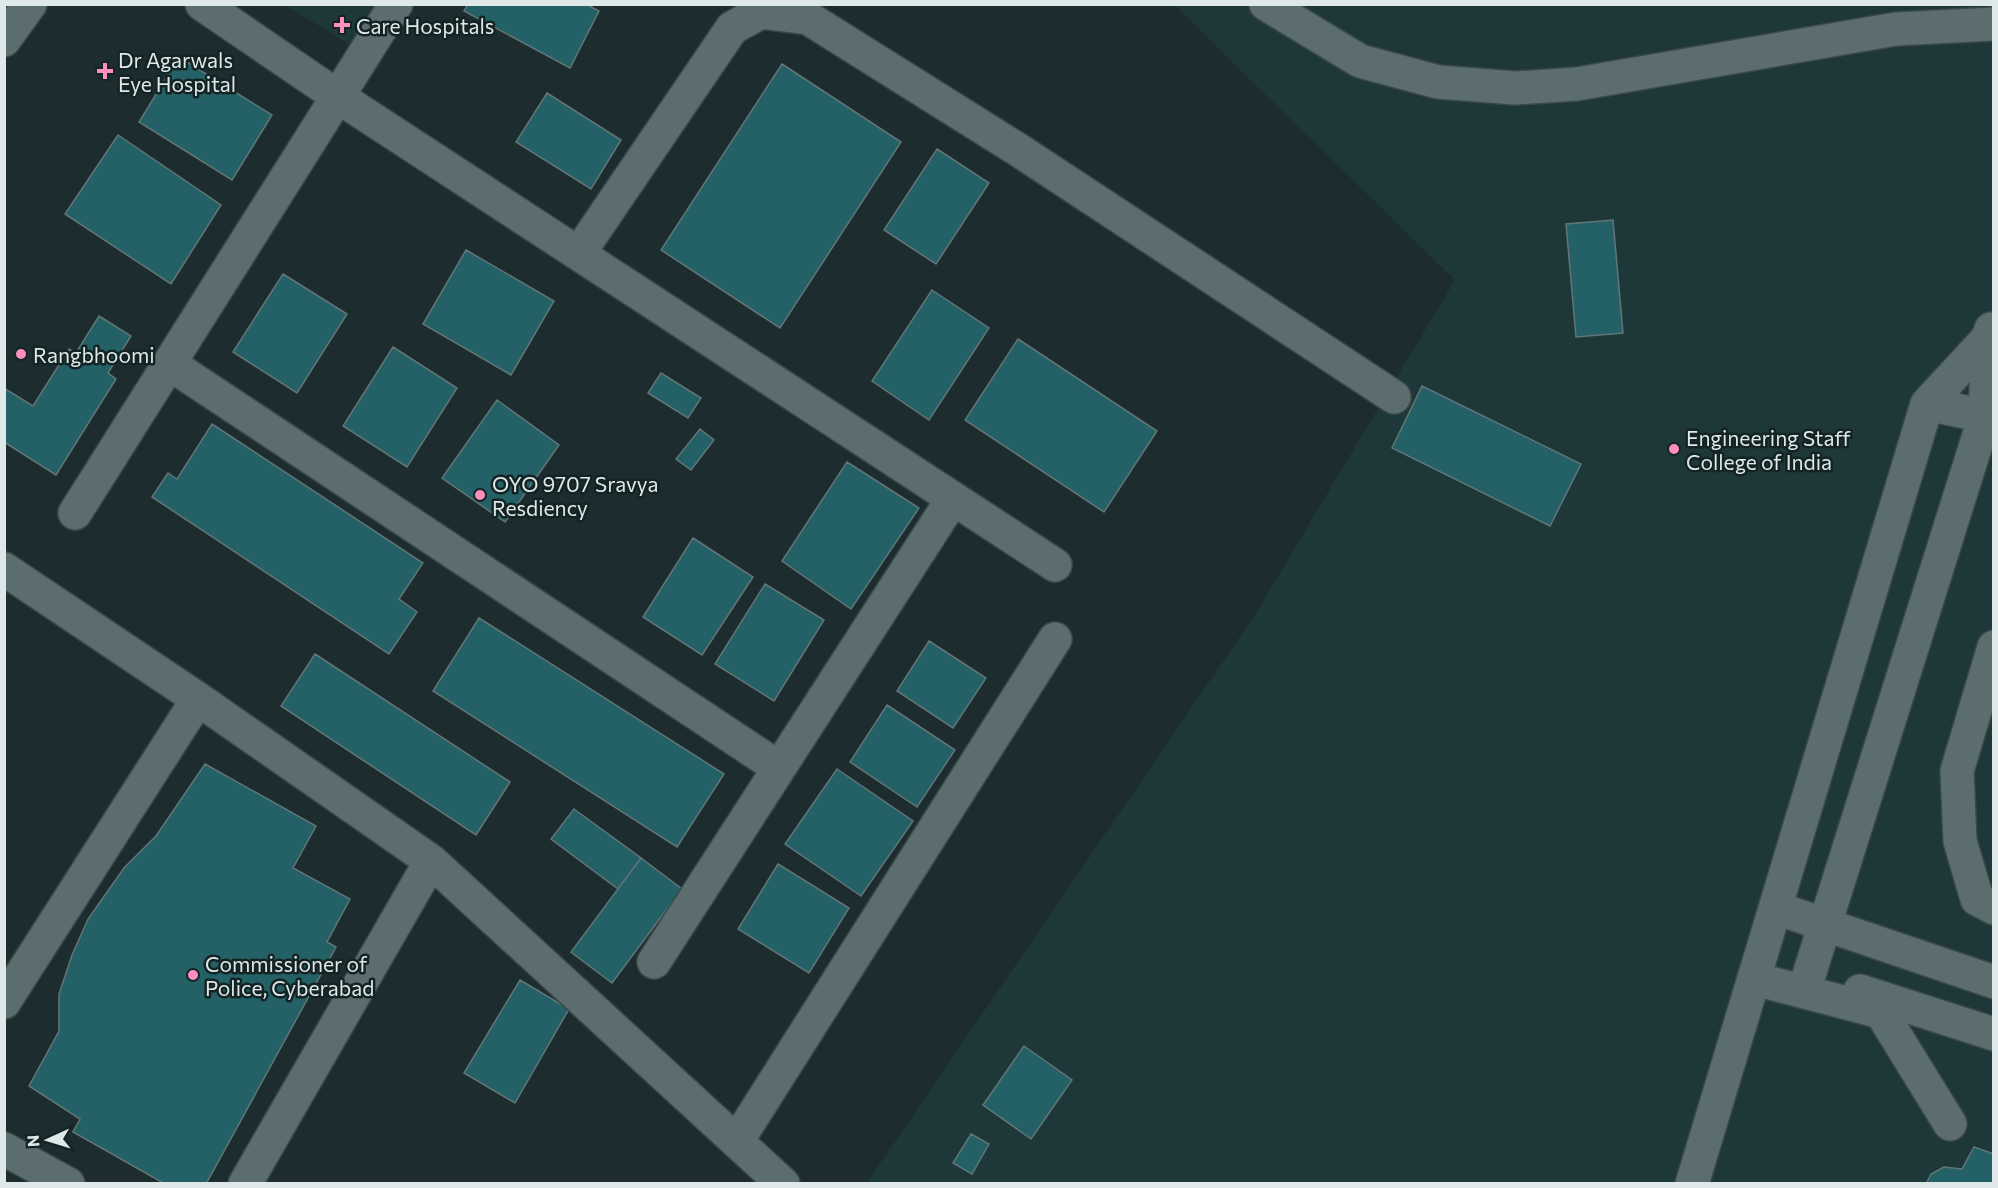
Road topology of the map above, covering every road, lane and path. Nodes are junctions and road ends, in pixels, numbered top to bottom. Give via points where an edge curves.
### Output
1 (30, 4) edge
2 (202, 4) edge
3 (396, 4) edge
4 (1266, 4) edge
5 (1994, 24) edge
6 (4, 40) edge
7 (337, 96) junction
8 (579, 253) junction
9 (1991, 330) edge
10 (170, 363) junction
11 (1394, 397) dead end
12 (1927, 404) junction
13 (1989, 417) edge
14 (952, 500) junction
15 (75, 513) dead end
16 (1055, 566) dead end
17 (4, 569) edge
18 (1055, 639) dead end
19 (1994, 647) edge
20 (198, 699) junction
21 (779, 768) junction
22 (431, 861) junction
23 (1776, 908) junction
24 (1994, 908) edge
25 (1824, 924) junction
26 (654, 962) dead end
27 (1759, 968) junction
28 (1809, 975) junction
29 (1994, 981) edge
30 (4, 1002) edge
31 (1994, 1034) edge
32 (1950, 1124) dead end
33 (737, 1141) junction
34 (4, 1149) edge
35 (68, 1184) edge
36 (245, 1184) edge
37 (783, 1184) edge
38 (1692, 1184) edge

1 - 6 street
2 - 7 street
3 - 7 street
4 - 5 street via 1360,61 1438,82 1515,88 1576,84 1896,29
7 - 8 street
7 - 10 street
8 - 11 street via 732,28 761,12 808,18 1027,155
8 - 14 street
9 - 12 street
9 - 13 street
10 - 15 street
10 - 21 street
12 - 13 street
12 - 23 street
13 - 25 street
14 - 16 street
14 - 21 street
17 - 20 street
18 - 33 street
19 - 24 street via 1957,771 1960,841 1977,899
20 - 22 street
20 - 30 street
21 - 26 street
22 - 33 street
22 - 36 street
23 - 25 street
23 - 27 street
25 - 28 street
25 - 29 street
27 - 28 street
27 - 32 street via 1881,1012
27 - 38 street
28 - 31 street
33 - 37 street
34 - 35 street

